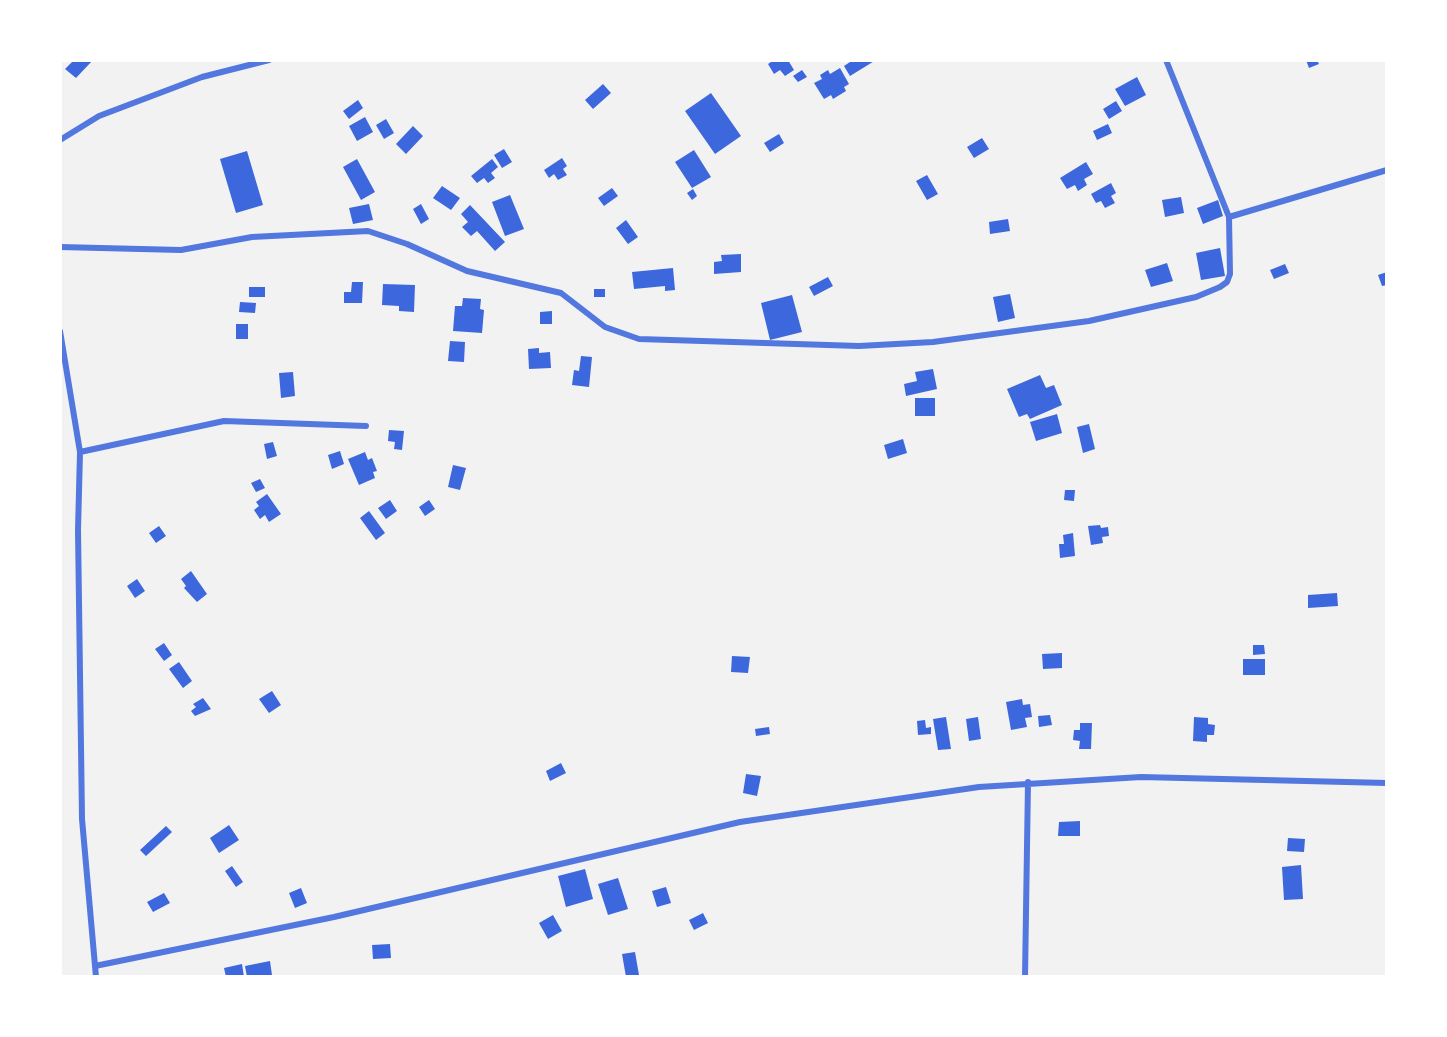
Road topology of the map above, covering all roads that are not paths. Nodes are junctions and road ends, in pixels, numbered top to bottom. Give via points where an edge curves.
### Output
1 (269, 60) edge
2 (1166, 60) edge
3 (60, 140) edge
4 (1387, 170) edge
5 (1228, 217) junction
6 (60, 247) edge
7 (60, 331) edge
8 (366, 426) dead end
9 (80, 452) junction
10 (1028, 782) junction
11 (1387, 783) edge
12 (95, 966) junction
13 (96, 977) edge
14 (1025, 977) edge

1 - 3 street via 202,77 99,116
2 - 5 street
4 - 5 street
5 - 6 street via 1227,282 1196,297 1089,321 1011,333 859,346 639,339 605,327 561,293 467,271 368,231 252,237 181,250
7 - 9 street
8 - 9 street via 224,421
9 - 12 street via 82,819
10 - 11 street via 1141,777
10 - 12 street via 740,822 334,917
10 - 14 street
12 - 13 street

